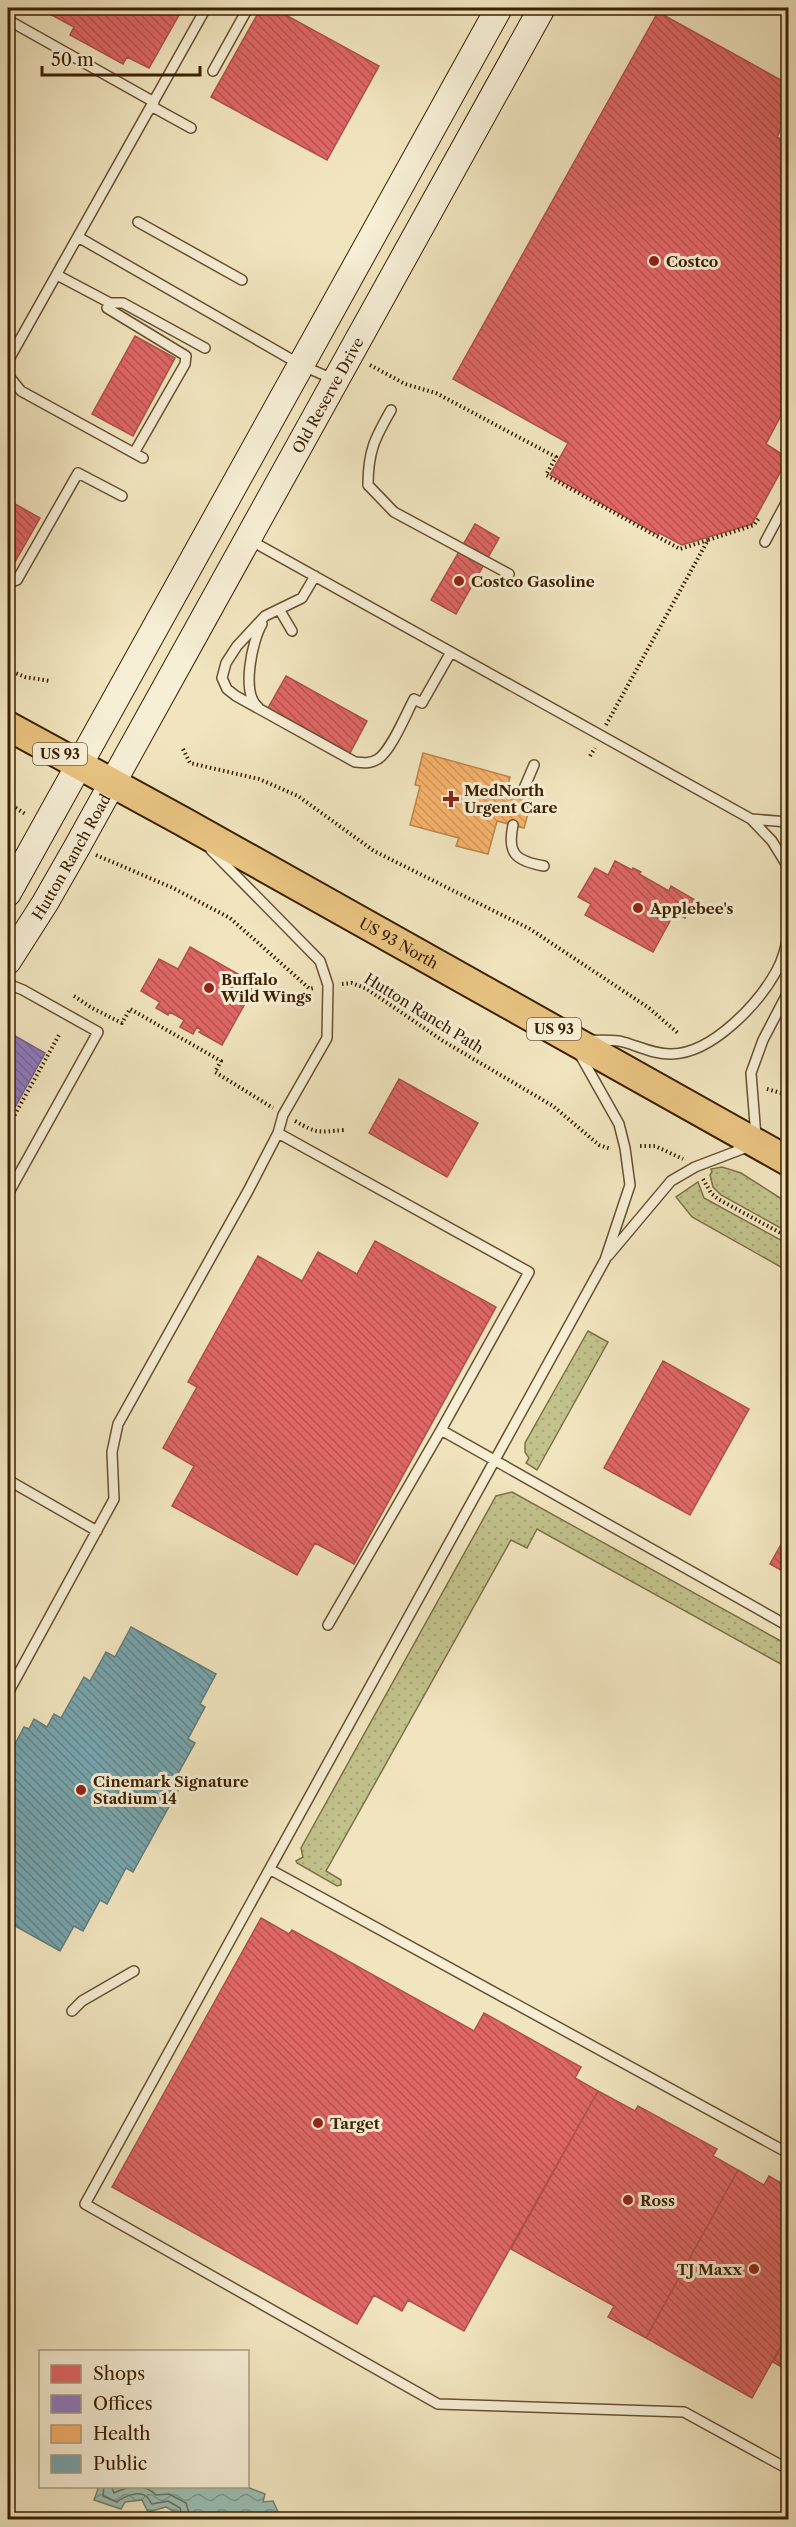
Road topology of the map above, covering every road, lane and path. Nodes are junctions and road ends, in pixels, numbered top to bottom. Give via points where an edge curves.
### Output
1 (206, 8) edge
2 (248, 8) edge
3 (499, 8) edge
4 (542, 8) edge
5 (8, 20) edge
6 (213, 71) dead end
7 (153, 104) junction
8 (191, 128) dead end
9 (138, 222) dead end
10 (78, 237) junction
11 (57, 275) junction
12 (242, 280) dead end
13 (107, 308) dead end
14 (205, 348) dead end
15 (8, 361) edge
16 (301, 365) junction
17 (370, 365) dead end
18 (8, 375) edge
19 (337, 381) junction
20 (391, 410) dead end
21 (122, 496) dead end
22 (789, 499) edge
23 (781, 513) junction
24 (248, 539) junction
25 (708, 540) junction
26 (765, 542) dead end
27 (508, 574) dead end
28 (315, 576) junction
29 (8, 580) edge
30 (279, 609) junction
31 (266, 616) junction
32 (292, 631) dead end
33 (451, 652) junction
34 (8, 670) edge
35 (50, 681) dead end
36 (264, 712) junction
37 (9, 725) edge
38 (601, 735) junction
39 (183, 748) dead end
40 (590, 756) dead end
41 (79, 764) junction
42 (534, 765) dead end
43 (111, 783) junction
44 (522, 793) dead end
45 (8, 803) edge
46 (751, 819) junction
47 (182, 821) junction
48 (789, 822) edge
49 (513, 825) dead end
50 (45, 828) junction
51 (77, 847) junction
52 (544, 866) dead end
53 (789, 867) edge
54 (8, 893) edge
55 (789, 935) edge
56 (8, 961) edge
57 (8, 984) edge
58 (328, 985) junction
59 (789, 992) edge
60 (74, 996) dead end
61 (679, 1034) dead end
62 (59, 1035) dead end
63 (572, 1040) junction
64 (766, 1089) dead end
65 (789, 1095) edge
66 (283, 1115) junction
67 (8, 1127) edge
68 (344, 1130) dead end
69 (278, 1133) junction
70 (757, 1143) junction
71 (625, 1148) junction
72 (789, 1161) edge
73 (695, 1167) junction
74 (8, 1194) edge
75 (789, 1238) edge
76 (605, 1260) junction
77 (441, 1430) junction
78 (493, 1459) junction
79 (8, 1480) edge
80 (97, 1531) junction
81 (328, 1625) dead end
82 (789, 1626) edge
83 (8, 1693) edge
84 (271, 1870) junction
85 (134, 1971) dead end
86 (72, 2010) dead end
87 (789, 2153) edge
88 (789, 2469) edge

1 - 7 lane
2 - 6 lane
3 - 16 main road
4 - 19 main road, Old Reserve Drive
5 - 7 lane
7 - 8 lane
7 - 10 lane
9 - 12 lane
10 - 11 lane
10 - 16 lane
11 - 14 lane via 110,303 123,303
11 - 15 lane
13 - 18 lane via 186,356 139,456 21,391
16 - 19 lane
16 - 41 main road
17 - 25 path via 405,384 436,393 556,457 546,474 680,549
19 - 24 main road, Old Reserve Drive
20 - 27 lane via 375,437 368,461 368,485 394,512
21 - 29 lane via 78,473 17,580
22 - 23 lane
23 - 25 path via 766,505 754,525
23 - 26 lane
24 - 28 lane
24 - 43 main road, Old Reserve Drive
25 - 38 path
28 - 30 lane via 302,598
28 - 33 lane
30 - 31 lane
30 - 32 lane
31 - 36 lane via 252,654 249,690 252,702
31 - 36 lane via 237,646 222,678 227,689
33 - 36 lane via 422,703 414,699 387,749 378,759 365,764
33 - 38 lane
34 - 35 path
37 - 41 main road, US 93 North / US 93
38 - 40 path
38 - 46 lane
39 - 61 path via 190,763 259,779 298,796 374,851 530,929 649,1008
41 - 43 main road, US 93 North / US 93
41 - 50 main road
42 - 44 lane
43 - 47 main road, US 93 North / US 93
43 - 51 main road, Hutton Ranch Road
45 - 50 path
46 - 48 lane
46 - 53 lane
47 - 58 lane via 320,961
47 - 63 main road, US 93 North / US 93
49 - 52 lane via 509,843 515,854 530,864
50 - 54 main road
51 - 56 main road, Hutton Ranch Road
51 - 58 path, Hutton Ranch Path via 173,888 230,918 310,989
55 - 63 lane via 778,968 746,1012 694,1049 673,1054 621,1041
57 - 74 lane via 98,1032
58 - 66 lane via 327,1038
58 - 71 path, Hutton Ranch Path via 352,983 367,988 443,1041 553,1106 599,1145
59 - 70 lane via 763,1040 751,1073
60 - 66 path via 122,1023 130,1009 220,1061 215,1072
62 - 67 path
63 - 70 main road, US 93 North / US 93
63 - 71 lane via 619,1124
64 - 65 path
66 - 68 path via 317,1133
66 - 69 lane
69 - 77 lane via 529,1272
69 - 80 lane via 118,1424 112,1452 114,1499
70 - 72 main road, US 93 North / US 93
70 - 73 lane
71 - 73 path, Hutton Ranch Path via 655,1146
71 - 76 lane via 630,1185
73 - 75 path, Hutton Ranch Path via 711,1193
73 - 76 lane via 671,1181
76 - 78 lane
77 - 78 lane
77 - 81 lane
78 - 82 lane
78 - 84 lane
79 - 80 lane
80 - 83 lane
84 - 87 lane
84 - 88 lane via 85,2204 438,2404 684,2412
85 - 86 lane

